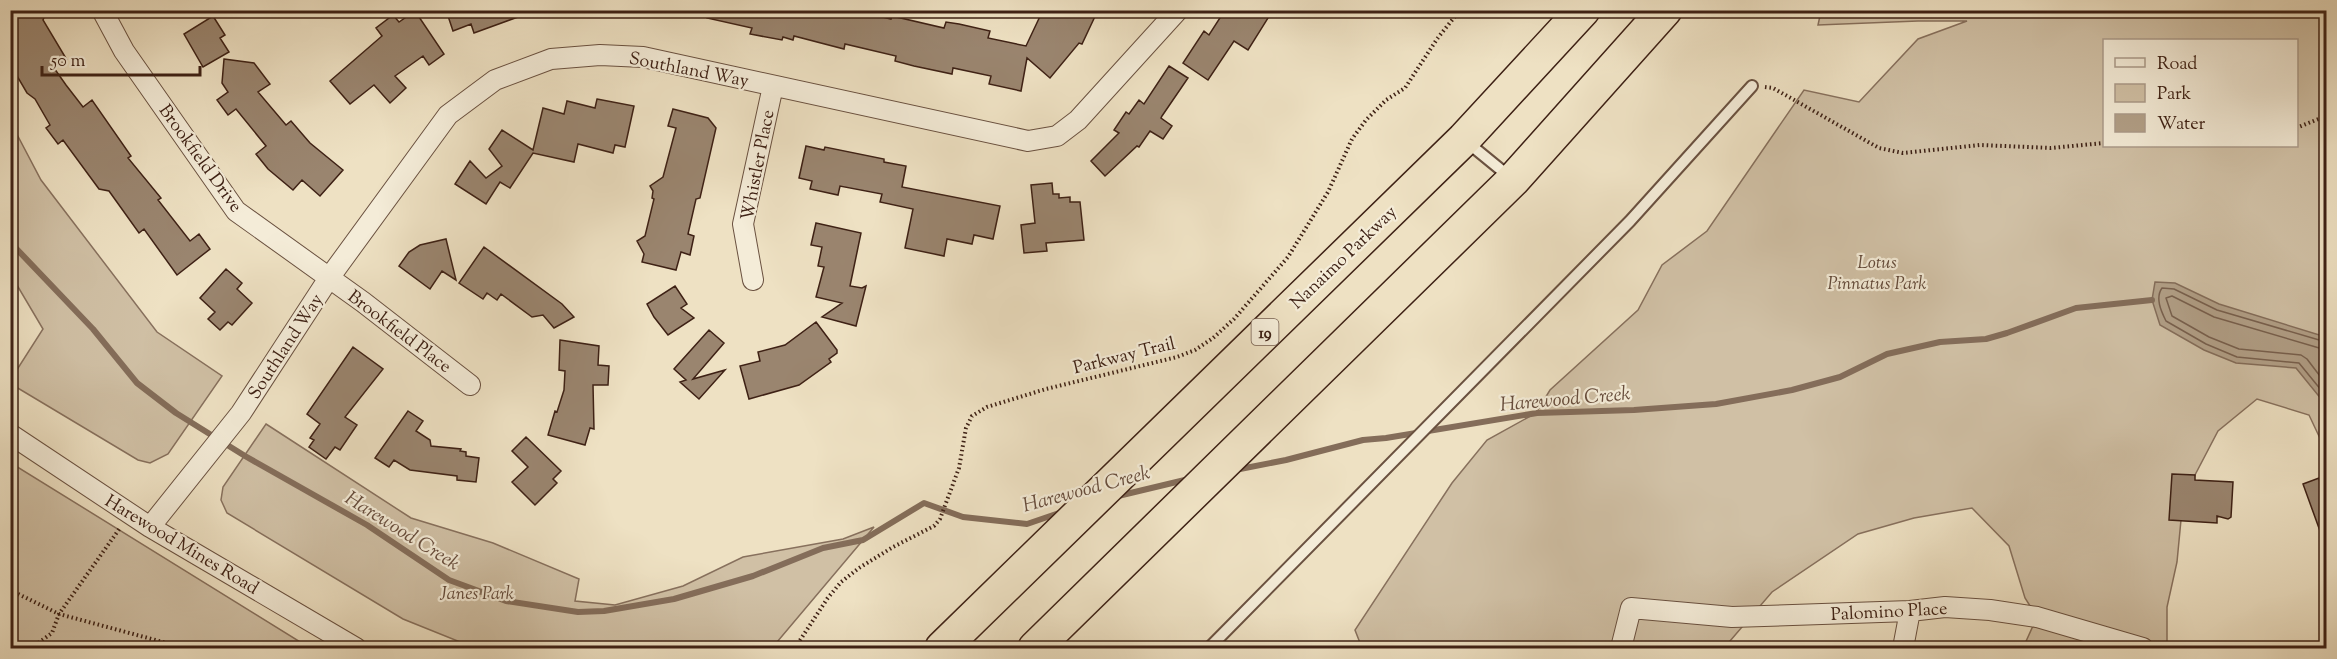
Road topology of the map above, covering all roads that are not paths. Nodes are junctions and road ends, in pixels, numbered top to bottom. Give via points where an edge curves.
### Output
1 (102, 10) edge
2 (1178, 10) edge
3 (1583, 10) edge
4 (1665, 10) edge
5 (773, 86) junction
6 (1752, 86) road end
7 (1464, 139) junction
8 (1513, 180) junction
9 (329, 278) junction
10 (753, 280) dead end
11 (470, 385) dead end
12 (10, 434) edge
13 (150, 527) junction
14 (1910, 611) junction
15 (356, 648) edge
16 (942, 648) edge
17 (1035, 648) edge
18 (1209, 648) edge
19 (1622, 648) edge
20 (1903, 648) edge
21 (2143, 648) edge

1 - 9 street, Brookfield Drive via 124,51 236,211
2 - 5 street, Southland Way via 1078,120 1057,136 1028,141
3 - 7 highway, Nanaimo Parkway / 19
4 - 8 highway
5 - 9 street, Southland Way via 643,57 600,55 551,59 495,80 448,115
5 - 10 street, Whistler Place via 744,224
6 - 18 lane via 1630,221
7 - 8 lane
7 - 16 highway, Nanaimo Parkway / 19
8 - 17 highway
9 - 11 street, Brookfield Place
9 - 13 street, Southland Way via 241,413
12 - 13 street, Harewood Mines Road
13 - 15 street, Harewood Mines Road
14 - 19 street, Palomino Place via 1732,618 1631,608
14 - 20 street
14 - 21 street, Palomino Place via 1945,607 2037,617

